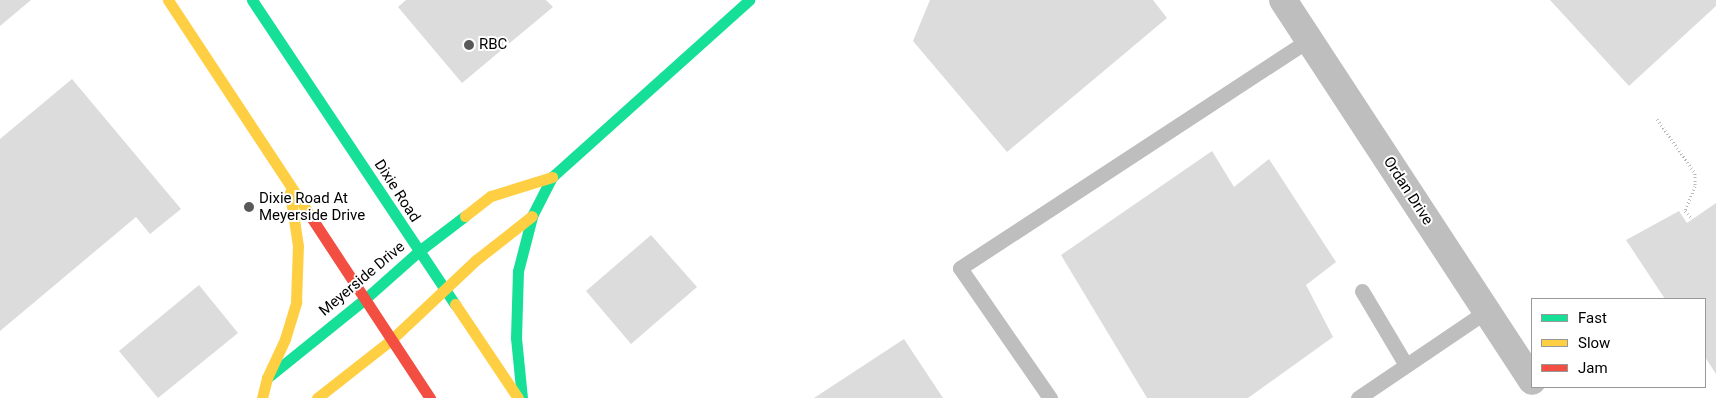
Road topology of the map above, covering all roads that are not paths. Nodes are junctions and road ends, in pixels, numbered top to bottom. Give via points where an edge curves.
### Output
1 (168, 0) edge
2 (252, 0) edge
3 (749, 0) edge
4 (1283, 0) edge
5 (1309, 40) junction
6 (552, 177) junction
7 (288, 182) junction
8 (532, 216) junction
9 (419, 251) junction
10 (444, 288) junction
11 (1362, 291) dead end
12 (365, 299) junction
13 (1485, 312) junction
14 (391, 340) junction
15 (1406, 365) junction
16 (267, 378) junction
17 (1531, 380) edge
18 (262, 398) edge
19 (316, 398) edge
20 (430, 398) edge
21 (518, 398) edge
22 (522, 398) edge
23 (1050, 398) edge
24 (1358, 398) edge

1 - 7 main road
2 - 9 main road, Dixie Road
3 - 6 main road, Meyerside Drive
4 - 5 street, Ordan Drive
5 - 13 street, Ordan Drive
5 - 23 lane via 960,268
6 - 8 main road, Meyerside Drive
6 - 9 main road, Meyerside Drive via 491,196
7 - 12 main road
7 - 16 main road via 298,246 296,302 285,340
8 - 10 main road, Meyerside Drive
8 - 22 main road via 518,271 516,338
9 - 10 main road, Dixie Road
9 - 12 main road, Meyerside Drive
10 - 14 main road, Meyerside Drive
10 - 21 main road, Dixie Road
11 - 15 lane
12 - 14 main road
12 - 16 main road, Meyerside Drive
13 - 15 lane
13 - 17 street, Ordan Drive
14 - 19 main road, Meyerside Drive
14 - 20 main road
15 - 24 lane
16 - 18 main road

